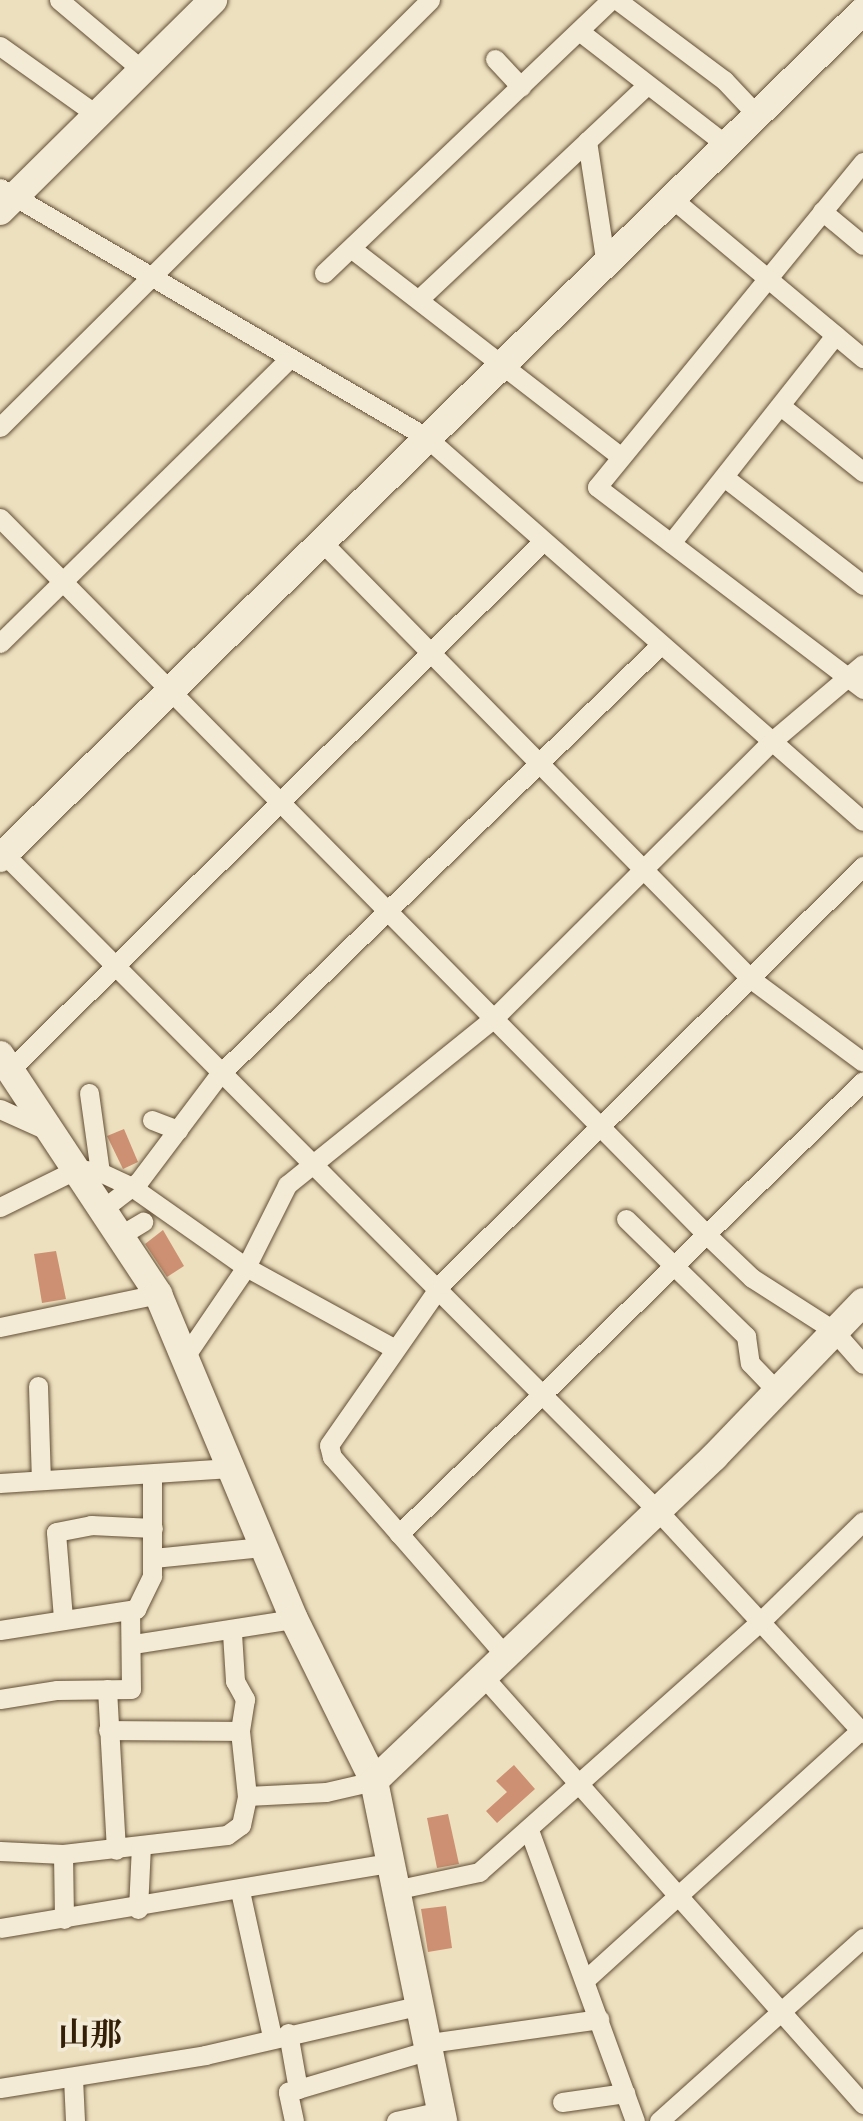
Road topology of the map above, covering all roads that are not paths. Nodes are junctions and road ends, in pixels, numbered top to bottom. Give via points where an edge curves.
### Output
1 (59, 0) edge
2 (213, 0) edge
3 (430, 0) edge
4 (611, 0) edge
5 (617, 0) edge
6 (640, 6) edge
7 (863, 10) edge
8 (579, 31) junction
9 (0, 46) edge
10 (495, 59) dead end
11 (142, 70) junction
12 (646, 86) junction
13 (521, 87) junction
14 (755, 113) junction
15 (97, 115) junction
16 (587, 141) junction
17 (724, 143) junction
18 (863, 162) edge
19 (669, 196) junction
20 (4, 199) edge
21 (821, 211) junction
22 (863, 245) edge
23 (352, 249) junction
24 (605, 258) junction
25 (324, 273) dead end
26 (150, 278) junction
27 (769, 282) junction
28 (419, 299) junction
29 (835, 335) junction
30 (863, 358) edge
31 (287, 361) junction
32 (501, 361) junction
33 (782, 407) junction
34 (0, 427) edge
35 (427, 438) junction
36 (620, 456) junction
37 (863, 472) edge
38 (724, 477) junction
39 (0, 518) edge
40 (321, 541) junction
41 (542, 542) junction
42 (671, 543) junction
43 (62, 580) junction
44 (863, 585) edge
45 (0, 643) edge
46 (658, 647) junction
47 (430, 650) junction
48 (858, 677) edge
49 (171, 690) junction
50 (772, 741) junction
51 (536, 763) junction
52 (281, 802) junction
53 (863, 821) edge
54 (2, 856) edge
55 (863, 866) edge
56 (643, 868) junction
57 (386, 912) junction
58 (116, 966) junction
59 (751, 979) junction
60 (494, 1018) junction
61 (5, 1062) edge
62 (863, 1062) edge
63 (219, 1075) junction
64 (863, 1081) edge
65 (89, 1093) dead end
66 (0, 1110) edge
67 (152, 1120) dead end
68 (601, 1127) junction
69 (178, 1130) junction
70 (55, 1133) junction
71 (312, 1167) junction
72 (89, 1170) junction
73 (132, 1187) junction
74 (0, 1207) edge
75 (104, 1208) junction
76 (625, 1219) dead end
77 (706, 1235) junction
78 (246, 1267) junction
79 (674, 1267) junction
80 (435, 1291) junction
81 (158, 1294) junction
82 (863, 1302) edge
83 (0, 1327) edge
84 (833, 1331) junction
85 (395, 1349) junction
86 (186, 1355) junction
87 (863, 1364) edge
88 (38, 1385) dead end
89 (777, 1391) junction
90 (540, 1398) junction
91 (231, 1468) junction
92 (152, 1476) junction
93 (41, 1479) junction
94 (0, 1483) edge
95 (658, 1511) junction
96 (863, 1521) edge
97 (153, 1528) junction
98 (400, 1534) junction
99 (262, 1547) junction
100 (153, 1558) junction
101 (130, 1612) junction
102 (63, 1618) junction
103 (294, 1619) junction
104 (760, 1622) junction
105 (0, 1630) edge
106 (232, 1633) junction
107 (134, 1644) junction
108 (503, 1654) junction
109 (482, 1675) junction
110 (107, 1689) junction
111 (0, 1699) edge
112 (108, 1730) junction
113 (862, 1730) edge
114 (240, 1731) junction
115 (374, 1782) junction
116 (576, 1785) junction
117 (247, 1796) junction
118 (529, 1830) junction
119 (141, 1846) junction
120 (116, 1850) junction
121 (0, 1851) edge
122 (63, 1854) junction
123 (396, 1876) junction
124 (240, 1891) junction
125 (678, 1898) junction
126 (138, 1909) junction
127 (64, 1919) junction
128 (0, 1928) edge
129 (863, 1938) edge
130 (585, 1980) junction
131 (422, 2005) junction
132 (780, 2012) junction
133 (599, 2019) junction
134 (280, 2035) junction
135 (429, 2046) junction
136 (73, 2078) junction
137 (0, 2088) edge
138 (298, 2089) junction
139 (625, 2093) junction
140 (562, 2102) dead end
141 (863, 2104) edge
142 (442, 2116) edge
143 (75, 2121) edge
144 (294, 2121) edge
145 (396, 2121) edge
146 (635, 2121) edge
147 (659, 2121) edge

1 - 11 street
2 - 11 street
3 - 26 street
4 - 8 street
5 - 6 street
6 - 14 street
7 - 14 street
8 - 12 street
8 - 13 street
9 - 15 street
10 - 13 street
11 - 15 street
12 - 16 street
12 - 17 street
13 - 23 street
14 - 17 street
15 - 20 street
16 - 24 street
16 - 28 street
17 - 19 street
18 - 21 street
19 - 24 street
19 - 27 street
20 - 26 street
21 - 22 street
21 - 27 street
23 - 25 street
23 - 28 street
24 - 32 street
26 - 31 street
26 - 34 street
27 - 29 street
27 - 36 street
28 - 32 street
29 - 30 street
29 - 33 street
31 - 35 street
31 - 43 street
32 - 35 street
32 - 36 street
33 - 37 street
33 - 38 street
35 - 40 street
35 - 41 street
36 - 42 street via 597,487
38 - 42 street
38 - 44 street
39 - 43 street
40 - 47 street
40 - 49 street
41 - 46 street
41 - 47 street
42 - 48 street
43 - 45 street
43 - 49 street
46 - 50 street
46 - 51 street
47 - 51 street
47 - 52 street
48 - 50 street
49 - 52 street
49 - 54 street
50 - 53 street
50 - 56 street
51 - 56 street
51 - 57 street
52 - 57 street
52 - 58 street
54 - 58 street
55 - 59 street
56 - 59 street
56 - 60 street
57 - 60 street
57 - 63 street
58 - 61 street
58 - 63 street
59 - 62 street
59 - 68 street
60 - 68 street
60 - 71 street
61 - 70 street
63 - 69 street
63 - 71 street
64 - 77 street
65 - 72 street
66 - 70 street
67 - 69 street
68 - 77 street
68 - 80 street
69 - 73 street
70 - 72 street
71 - 78 street via 287,1185
71 - 80 street
72 - 73 street
72 - 74 street
72 - 75 street
73 - 75 street
73 - 78 street
75 - 81 street via 132,1228
76 - 79 street
77 - 79 street
77 - 84 street via 752,1278
78 - 85 street
78 - 86 street
79 - 89 street via 746,1336 750,1363
79 - 90 street
80 - 85 street
80 - 90 street
81 - 83 street
81 - 86 street
82 - 84 street
84 - 87 street
84 - 89 street
85 - 98 street via 330,1444 349,1490
86 - 91 street
88 - 93 street
89 - 95 street
90 - 95 street
90 - 98 street
91 - 92 street
91 - 99 street
92 - 93 street
92 - 97 street
93 - 94 street
95 - 104 street
95 - 108 street
96 - 104 street
97 - 100 street
97 - 102 street via 92,1525 56,1532
98 - 108 street
99 - 100 street
99 - 103 street
100 - 101 street via 149,1591
101 - 102 street
101 - 107 street
102 - 105 street
103 - 106 street
103 - 115 street
104 - 113 street
104 - 116 street
106 - 107 street
106 - 114 street via 236,1681 246,1699
107 - 110 street via 131,1689
108 - 109 street
109 - 115 street
109 - 116 street
110 - 111 street
110 - 112 street
112 - 114 street
112 - 120 street
113 - 125 street
114 - 117 street
115 - 117 street via 326,1792
115 - 123 street
116 - 118 street
116 - 125 street
117 - 119 street via 241,1825 232,1833
118 - 123 street via 479,1871
118 - 130 street
119 - 120 street
119 - 126 street
120 - 122 street
121 - 122 street
122 - 127 street
123 - 124 street
123 - 131 street
124 - 126 street
124 - 134 street
125 - 130 street
125 - 132 street
126 - 127 street
127 - 128 street
129 - 132 street
130 - 133 street
131 - 134 street
131 - 135 street
132 - 141 street
132 - 147 street
133 - 135 street
133 - 139 street
134 - 136 street
134 - 138 street
135 - 138 street
135 - 142 street
136 - 137 street
136 - 143 street
138 - 144 street via 288,2092
139 - 140 street
139 - 146 street
142 - 145 street

